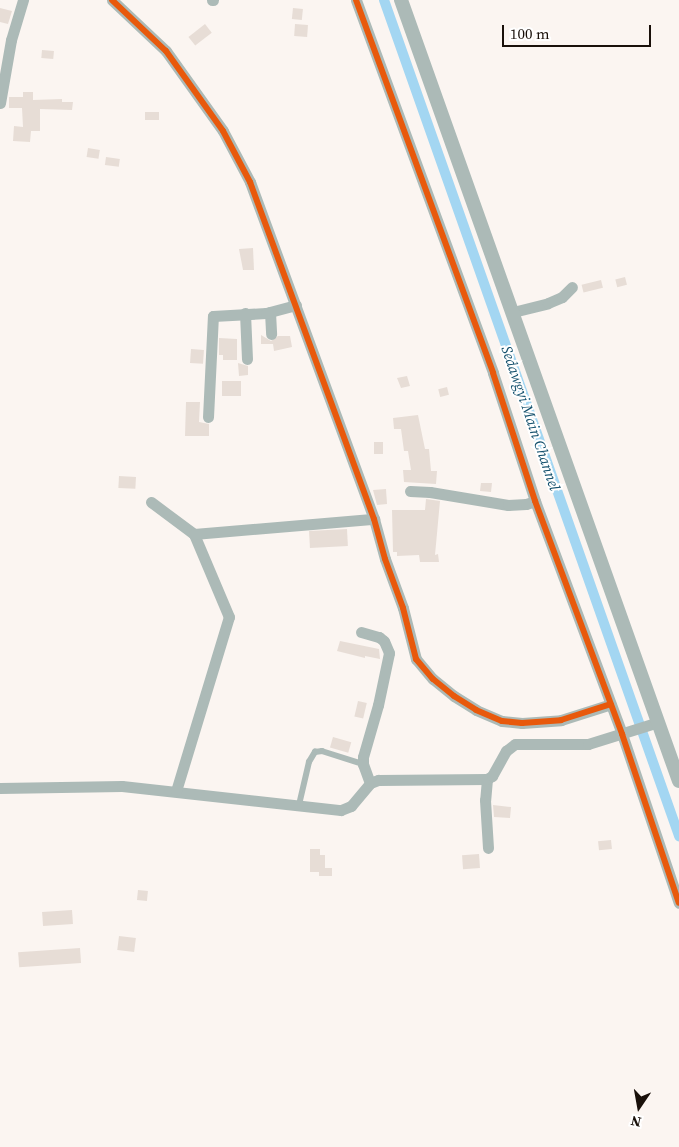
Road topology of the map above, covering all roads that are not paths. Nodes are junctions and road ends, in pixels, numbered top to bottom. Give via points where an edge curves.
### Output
1 (23, 0) edge
2 (112, 0) edge
3 (356, 0) edge
4 (401, 0) edge
5 (5, 40) edge
6 (0, 103) edge
7 (572, 288) dead end
8 (296, 305) junction
9 (270, 312) junction
10 (513, 312) junction
11 (245, 313) junction
12 (271, 334) dead end
13 (247, 359) dead end
14 (208, 417) dead end
15 (410, 491) dead end
16 (535, 501) junction
17 (151, 502) dead end
18 (374, 519) junction
19 (194, 534) junction
20 (361, 632) dead end
21 (611, 704) junction
22 (656, 723) junction
23 (625, 733) junction
24 (363, 764) junction
25 (488, 779) junction
26 (679, 781) edge
27 (370, 783) junction
28 (0, 788) edge
29 (176, 791) junction
30 (299, 805) junction
31 (488, 848) dead end
32 (679, 903) edge

1 - 5 street
2 - 8 street via 166,51 223,131 250,182
3 - 16 street via 493,373
4 - 10 street
5 - 6 street
7 - 10 street via 548,303
8 - 9 street
8 - 18 street
9 - 11 street
9 - 12 street
10 - 22 street
11 - 13 street
11 - 14 street via 213,316
15 - 16 street via 508,505
16 - 21 street
17 - 19 street
18 - 19 street
18 - 21 street via 416,660 454,696 502,721 522,723 562,720
19 - 29 street via 229,617
20 - 24 street via 384,640 389,652
21 - 23 street
22 - 23 street
22 - 26 street
23 - 25 street via 588,744 515,744
23 - 32 street
24 - 27 street
24 - 30 lane via 322,751 315,752 309,762
25 - 27 street via 385,779
25 - 31 street via 485,800
27 - 30 street via 351,806 343,809
28 - 29 street via 97,785
29 - 30 street

